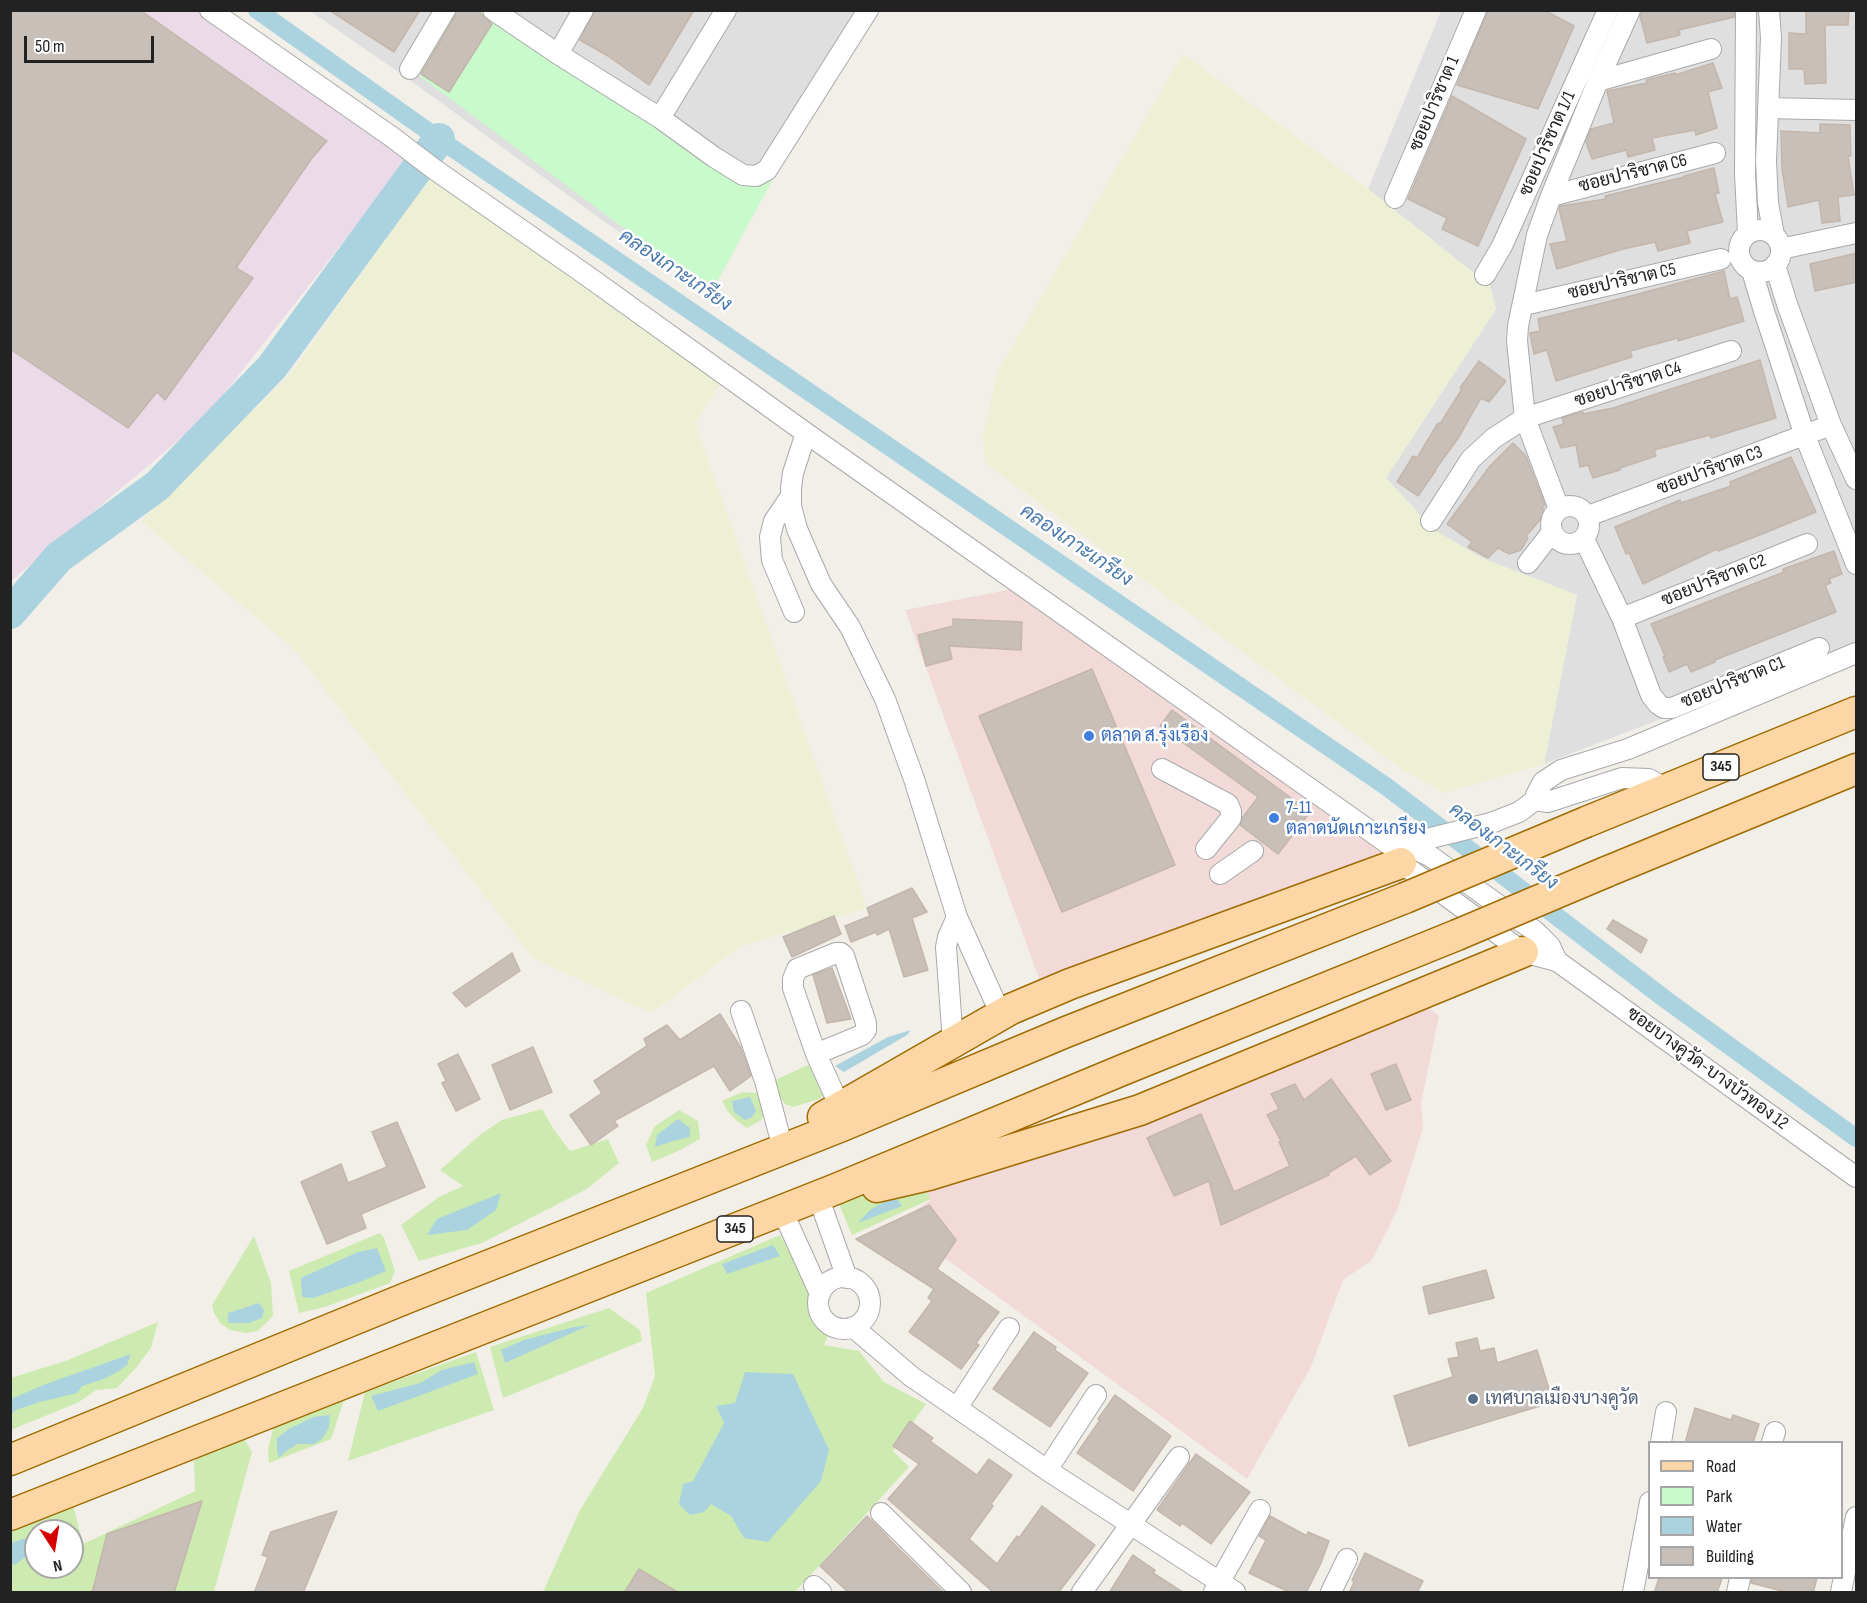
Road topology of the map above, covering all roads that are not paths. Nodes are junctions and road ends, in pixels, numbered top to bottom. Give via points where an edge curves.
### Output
1 (210, 10) edge
2 (445, 10) edge
3 (493, 10) edge
4 (584, 10) edge
5 (726, 10) edge
6 (868, 10) edge
7 (1476, 10) edge
8 (1608, 10) edge
9 (1630, 10) edge
10 (1746, 10) edge
11 (1769, 10) edge
12 (1712, 49) dead end
13 (558, 54) junction
14 (410, 69) dead end
15 (1598, 81) junction
16 (1768, 108) junction
17 (1857, 110) edge
18 (660, 118) junction
19 (1715, 153) dead end
20 (1551, 196) junction
21 (1395, 198) dead end
22 (1748, 233) junction
23 (1857, 233) edge
24 (1782, 241) junction
25 (1720, 259) dead end
26 (1775, 265) junction
27 (1752, 271) junction
28 (1485, 275) dead end
29 (1524, 305) junction
30 (1731, 351) dead end
31 (1525, 418) junction
32 (1831, 425) junction
33 (806, 433) junction
34 (1805, 436) junction
35 (1857, 479) edge
36 (791, 496) junction
37 (1559, 508) junction
38 (1588, 516) junction
39 (1431, 521) dead end
40 (1552, 532) junction
41 (1584, 540) junction
42 (1807, 544) dead end
43 (1528, 563) dead end
44 (1857, 564) edge
45 (794, 612) dead end
46 (1622, 618) junction
47 (1819, 648) dead end
48 (1857, 653) edge
49 (1857, 712) edge
50 (1162, 769) dead end
51 (1857, 769) edge
52 (1667, 789) junction
53 (1538, 798) junction
54 (1206, 849) dead end
55 (1253, 851) dead end
56 (1397, 853) junction
57 (1220, 874) dead end
58 (957, 917) junction
59 (1523, 952) junction
60 (1557, 961) junction
61 (1045, 995) junction
62 (741, 1011) dead end
63 (1001, 1014) junction
64 (1066, 1032) junction
65 (953, 1042) junction
66 (816, 1054) junction
67 (1125, 1069) junction
68 (840, 1107) junction
69 (1140, 1110) junction
70 (781, 1141) junction
71 (752, 1161) junction
72 (1857, 1177) edge
73 (827, 1192) junction
74 (782, 1210) junction
75 (848, 1278) junction
76 (820, 1294) junction
77 (853, 1327) junction
78 (1009, 1328) dead end
79 (1096, 1395) dead end
80 (957, 1408) junction
81 (1666, 1413) dead end
82 (1660, 1441) edge
83 (1179, 1457) dead end
84 (10, 1460) edge
85 (1047, 1470) junction
86 (1260, 1510) dead end
87 (881, 1513) dead end
88 (1648, 1513) edge
89 (10, 1515) edge
90 (1857, 1517) edge
91 (1130, 1524) junction
92 (1347, 1559) dead end
93 (1223, 1589) edge
94 (962, 1593) edge
95 (1082, 1593) edge
96 (1331, 1593) edge
97 (1633, 1593) edge
98 (1840, 1593) edge

1 - 33 street
2 - 14 street
3 - 13 street
4 - 13 street
5 - 18 street
6 - 18 street via 768,170 756,176 743,175
7 - 21 street, ซอยปาริชาต 1
8 - 28 street, ซอยปาริชาต 1/1 via 1502,246
9 - 15 street
10 - 22 street
11 - 16 street
12 - 15 street
13 - 18 street
15 - 20 street
16 - 17 street
16 - 24 street via 1768,203
19 - 20 street, ซอยปาริชาต C6
20 - 29 street via 1537,235
22 - 24 street via 1766,231
22 - 27 street via 1739,245 1739,253 1741,261
23 - 24 street
24 - 26 street
25 - 29 street, ซอยปาริชาต C5
26 - 27 street via 1769,270
26 - 32 street
27 - 34 street
29 - 31 street via 1517,341
30 - 31 street, ซอยปาริชาต C4
31 - 37 street
31 - 39 street, ซอยปาริชาต C4 via 1471,459
32 - 34 street, ซอยปาริชาต C3
32 - 35 street
33 - 36 street via 793,473
33 - 56 street
34 - 38 street, ซอยปาริชาต C3
34 - 44 street
36 - 45 street via 774,521 770,550
36 - 58 street via 797,529 821,584 850,627 885,699 915,779
37 - 38 street via 1575,506
37 - 40 street via 1553,515
38 - 41 street via 1589,532
40 - 41 street via 1560,542
40 - 43 street
41 - 46 street
42 - 46 street, ซอยปาริชาต C2
46 - 47 street, ซอยปาริชาต C1 via 1651,695 1664,708
48 - 53 street via 1628,748 1561,770 1543,782
49 - 52 main road, 345
50 - 54 street via 1228,804 1230,818
51 - 67 main road, 345, bridge
52 - 53 street via 1643,777 1622,778 1558,800
52 - 64 main road, 345, bridge
53 - 56 street via 1519,812 1491,823 1433,837
55 - 57 street
56 - 59 street
56 - 60 street via 1416,850 1430,856 1536,932 1550,946
56 - 61 main road
58 - 63 street
58 - 65 street via 946,947
59 - 60 street
59 - 69 main road
60 - 72 street, ซอยบางคูวัด-บางบัวทอง 12
61 - 63 main road
61 - 64 main road
62 - 70 street
63 - 65 main road
64 - 71 main road, 345
65 - 68 main road
66 - 66 street via 793,988 794,974 797,969 841,954 866,1030
66 - 68 street
67 - 69 main road
67 - 73 main road, 345
68 - 70 main road
69 - 73 main road via 928,1175 865,1189
70 - 71 main road
71 - 84 main road, 345
73 - 74 main road, 345
73 - 75 street
74 - 76 street
74 - 89 main road, 345
75 - 76 street via 834,1279
75 - 77 street via 865,1287 870,1300 864,1319
76 - 77 street via 819,1309 826,1321 838,1328
77 - 80 street via 912,1377
78 - 80 street
79 - 85 street
80 - 85 street
81 - 82 street
83 - 91 street
85 - 91 street
86 - 93 street
87 - 94 street
88 - 97 street
90 - 98 street
91 - 93 street
91 - 95 street
92 - 96 street

